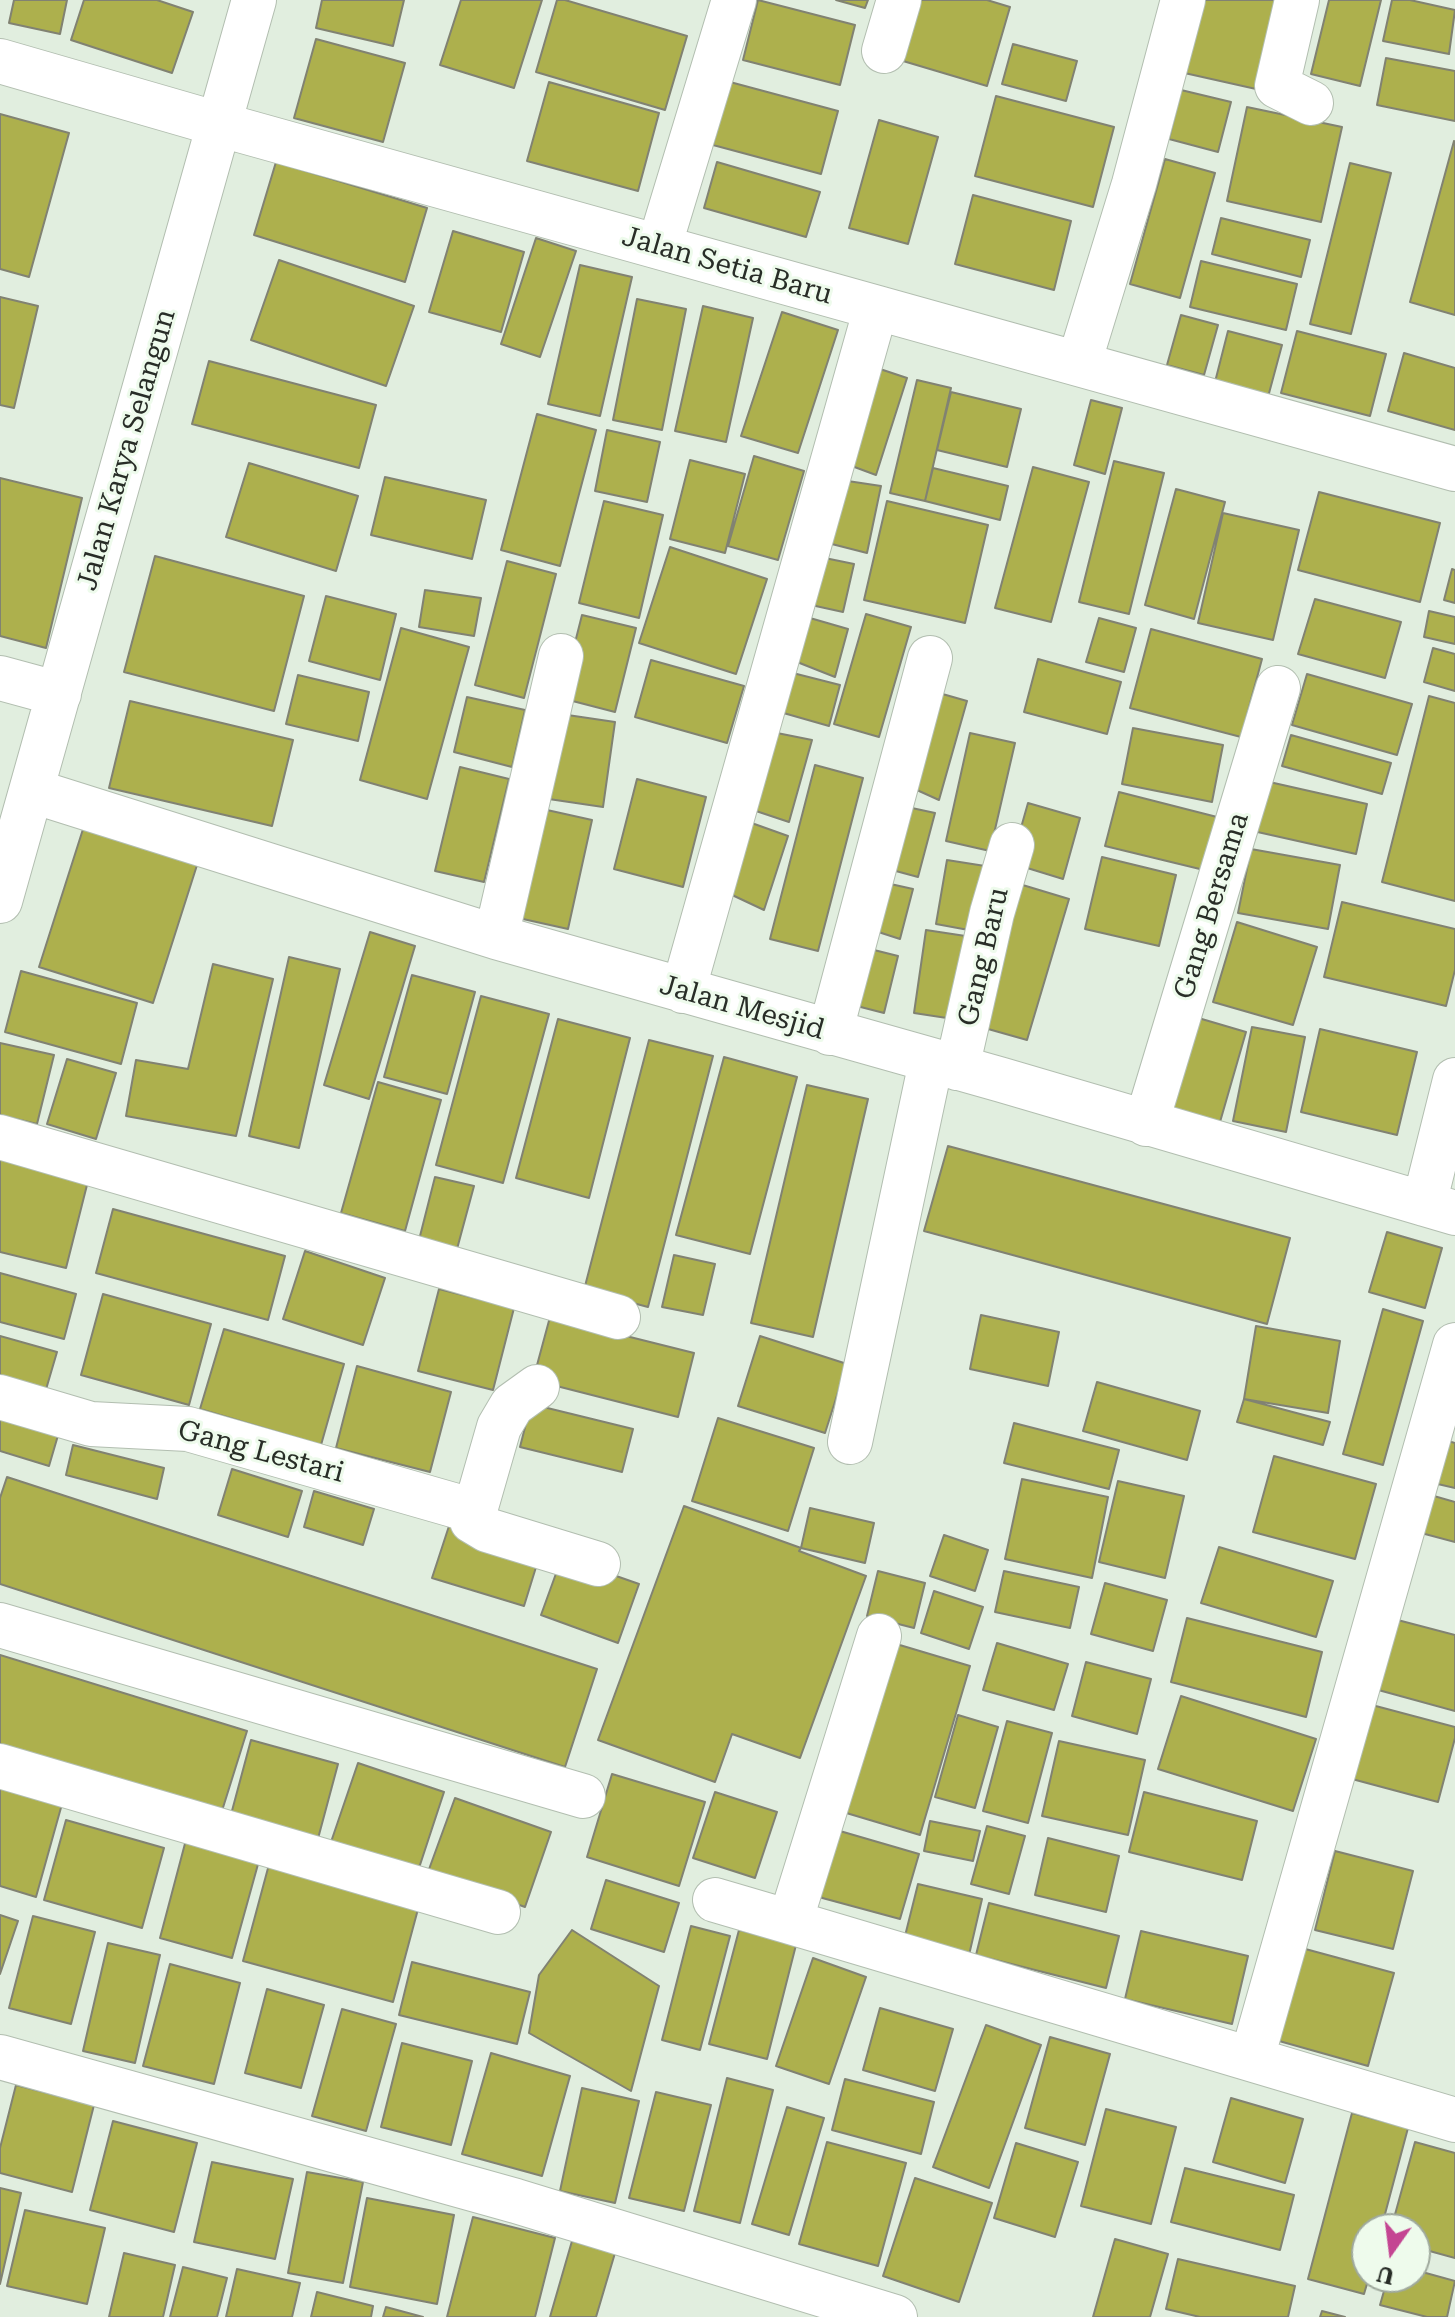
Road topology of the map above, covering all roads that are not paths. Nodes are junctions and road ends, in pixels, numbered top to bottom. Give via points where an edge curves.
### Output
1 (254, 0) edge
2 (734, 0) edge
3 (899, 0) edge
4 (1183, 0) edge
5 (1297, 0) edge
6 (884, 51) dead end
7 (0, 61) edge
8 (1311, 103) dead end
9 (218, 124) junction
10 (659, 247) junction
11 (876, 308) junction
12 (1079, 363) junction
13 (1455, 469) edge
14 (561, 656) dead end
15 (930, 658) dead end
16 (0, 678) edge
17 (1278, 688) dead end
18 (59, 694) junction
19 (33, 791) junction
20 (1012, 845) dead end
21 (0, 901) edge
22 (496, 937) junction
23 (683, 991) junction
24 (830, 1033) junction
25 (944, 1065) junction
26 (1455, 1080) edge
27 (1146, 1124) junction
28 (0, 1137) edge
29 (1439, 1209) edge
30 (618, 1317) dead end
31 (1455, 1345) edge
32 (537, 1387) dead end
33 (0, 1397) edge
34 (850, 1442) dead end
35 (474, 1511) junction
36 (598, 1564) dead end
37 (0, 1625) edge
38 (879, 1636) dead end
39 (0, 1766) edge
40 (583, 1796) dead end
41 (715, 1900) dead end
42 (498, 1912) dead end
43 (790, 1922) junction
44 (0, 2057) edge
45 (1252, 2058) junction
46 (1455, 2120) edge
47 (895, 2317) edge

1 - 9 street, Jalan Karya Selangun
2 - 10 street
3 - 6 street
4 - 12 street
5 - 8 street via 1277,86
7 - 9 street, Jalan Setia Baru
9 - 10 street, Jalan Setia Baru
9 - 18 street, Jalan Karya Selangun
10 - 11 street, Jalan Setia Baru
11 - 12 street, Jalan Setia Baru
11 - 23 street
12 - 13 street, Jalan Setia Baru
14 - 22 street
15 - 24 street
16 - 18 street
17 - 27 street, Gang Bersama
18 - 19 street, Jalan Karya Selangun
19 - 21 street, Jalan Karya Selangun
19 - 22 street, Jalan Mesjid
20 - 25 street, Gang Baru
22 - 23 street, Jalan Mesjid
23 - 24 street, Jalan Mesjid
24 - 25 street, Jalan Mesjid
25 - 27 street, Jalan Mesjid
25 - 34 street, Gang Baru
26 - 29 street
27 - 29 street, Jalan Mesjid
28 - 30 street
31 - 45 street
32 - 35 street via 512,1405 499,1427
33 - 35 street, Gang Lestari via 91,1424 188,1429
35 - 36 street via 472,1521 477,1525
37 - 40 street
38 - 43 street
39 - 42 street
41 - 43 street
43 - 45 street
44 - 47 street via 516,2201
45 - 46 street

